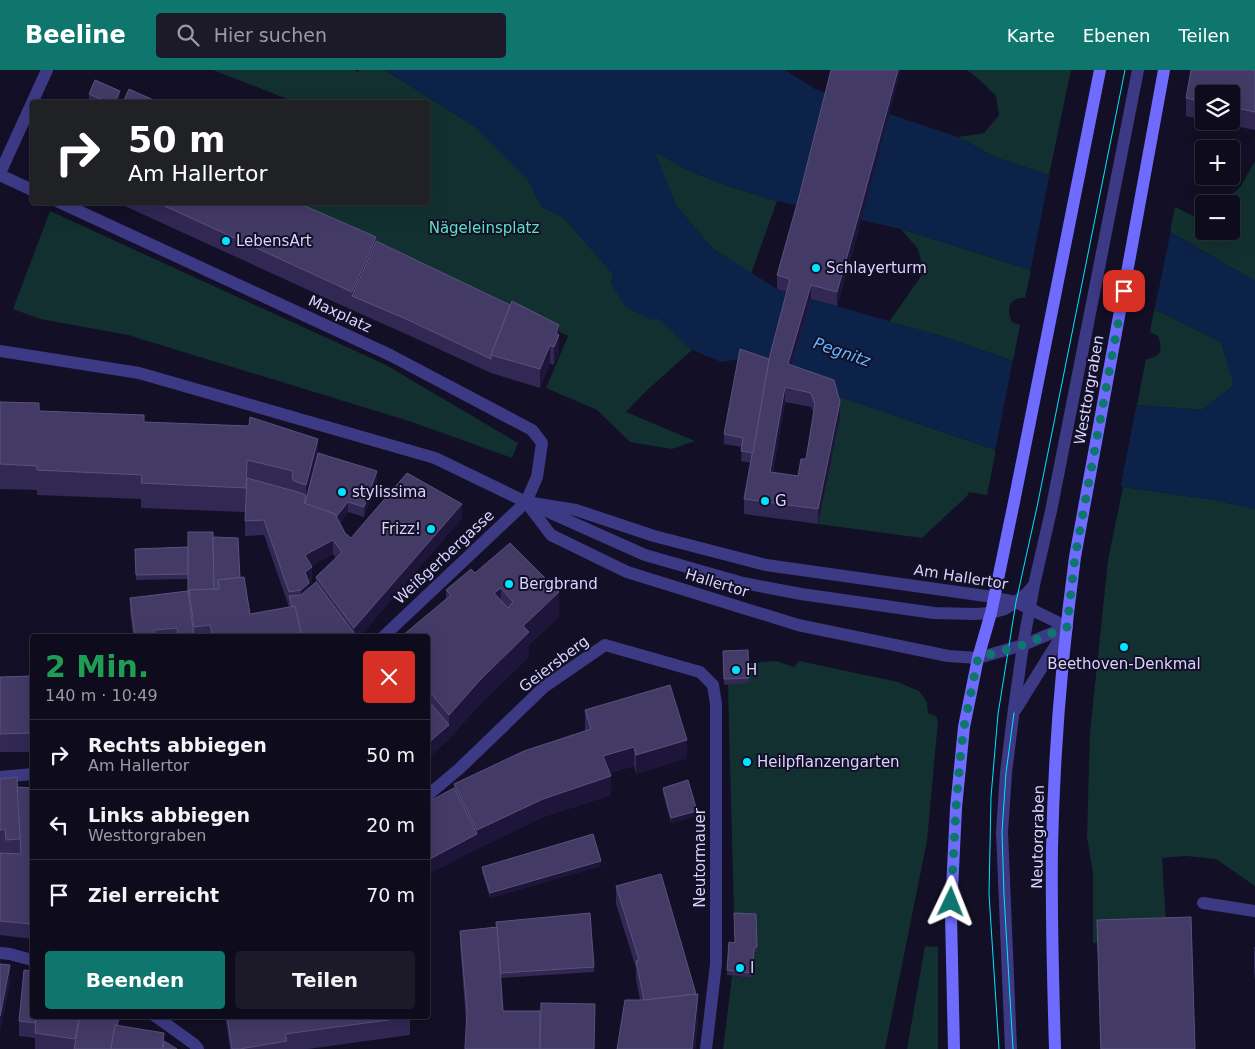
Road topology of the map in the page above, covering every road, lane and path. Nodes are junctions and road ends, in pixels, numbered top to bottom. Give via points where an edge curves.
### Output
1 (46, 70) edge
2 (1100, 70) edge
3 (1138, 70) edge
4 (1164, 70) edge
5 (34, 100) edge
6 (30, 109) edge
7 (0, 174) edge
8 (30, 189) edge
9 (65, 205) edge
10 (0, 351) edge
11 (526, 502) junction
12 (808, 572) joint
13 (1034, 585) junction
14 (767, 588) joint
15 (993, 597) junction
16 (1016, 602) junction
17 (1030, 609) junction
18 (990, 613) junction
19 (1067, 627) junction
20 (386, 634) edge
21 (1023, 645) junction
22 (978, 658) junction
23 (700, 672) joint
24 (1014, 714) junction
25 (30, 774) edge
26 (0, 776) edge
27 (430, 793) edge
28 (1203, 903) dead end
29 (1255, 910) edge
30 (0, 953) edge
31 (30, 959) edge
32 (159, 1019) edge
33 (198, 1049) edge
34 (706, 1049) edge
35 (954, 1049) edge
36 (1011, 1049) edge
37 (1055, 1049) edge

1 - 5 street
2 - 15 main road
3 - 13 street
4 - 19 main road, Westtorgraben via 1075,557
6 - 7 street
7 - 8 street
9 - 11 street, Maxplatz via 390,356 532,430 542,443 537,477
10 - 11 street via 149,375 435,458
11 - 12 street, Hallertor via 576,510 654,536 766,565
11 - 14 street, Hallertor via 645,555
11 - 20 street, Weißgerbergasse
11 - 22 street, Hallertor via 551,535 627,572 798,625 948,656
12 - 15 street, Am Hallertor
13 - 16 street, Am Hallertor
13 - 17 street
14 - 18 street, Am Hallertor via 934,613
15 - 16 street, Am Hallertor
15 - 18 main road
16 - 17 street, Am Hallertor
16 - 18 street, Am Hallertor via 1006,609
17 - 19 street, Am Hallertor
17 - 21 street
18 - 22 main road
19 - 21 street
19 - 24 street
19 - 37 main road, Neutorgraben via 1058,718 1052,848
21 - 22 street
21 - 24 street
22 - 35 main road via 964,727 953,855
23 - 27 street, Geiersberg via 605,645 544,687
23 - 34 street, Neutormauer via 712,685 716,704 716,964
24 - 36 street via 1002,832
25 - 26 street
28 - 29 street
30 - 31 street
32 - 33 street

